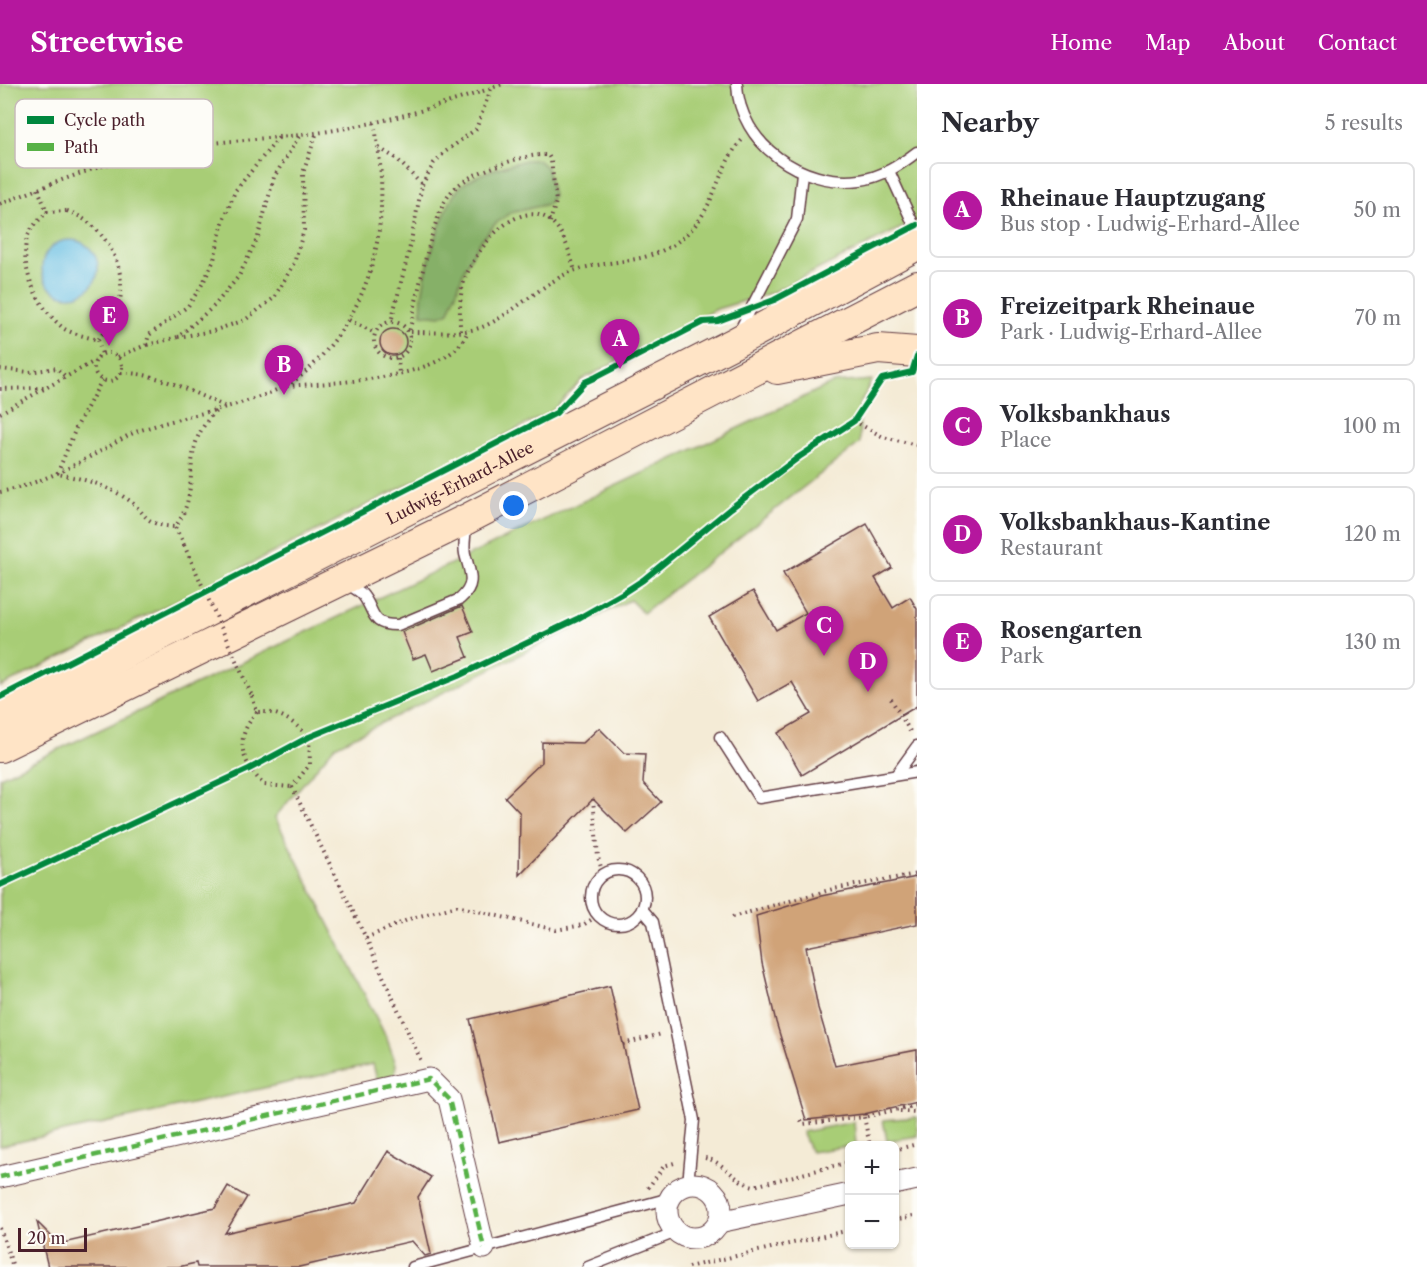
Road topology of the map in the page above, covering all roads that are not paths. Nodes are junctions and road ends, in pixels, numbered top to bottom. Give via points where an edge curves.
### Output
1 (737, 84) edge
2 (917, 153) edge
3 (889, 171) junction
4 (802, 173) junction
5 (917, 232) edge
6 (917, 245) edge
7 (917, 286) edge
8 (734, 343) junction
9 (917, 352) edge
10 (742, 376) junction
11 (467, 519) junction
12 (342, 580) junction
13 (0, 717) edge
14 (720, 737) dead end
15 (917, 746) edge
16 (0, 747) edge
17 (917, 772) edge
18 (896, 775) junction
19 (642, 909) junction
20 (0, 1177) edge
21 (917, 1179) edge
22 (899, 1183) edge
23 (688, 1184) junction
24 (845, 1195) edge
25 (670, 1198) junction
26 (719, 1222) junction
27 (676, 1232) junction
28 (484, 1248) junction
29 (413, 1267) edge
30 (588, 1267) edge

1 - 4 lane via 742,111 753,131 774,156
2 - 3 lane
3 - 4 lane via 860,180 831,180
3 - 5 lane
4 - 8 lane via 796,219
6 - 8 main road, Ludwig-Erhard-Allee
7 - 10 main road
8 - 13 main road, Ludwig-Erhard-Allee
9 - 10 main road via 878,349
10 - 11 main road
11 - 12 main road
11 - 12 lane via 465,552 472,583 460,599 399,625 388,625 374,618 362,595
12 - 16 main road
14 - 18 lane via 759,798
15 - 18 lane
17 - 18 lane
19 - 19 lane via 644,892 636,877 620,870 596,880 590,898 597,916 612,924 622,924
19 - 23 lane via 652,922 694,1120
20 - 28 street via 429,1079 449,1099
21 - 22 street
23 - 25 street
23 - 26 street via 712,1190 721,1205
24 - 26 street
25 - 27 street via 667,1216
25 - 28 lane
26 - 27 street via 710,1233 696,1238
27 - 30 lane
28 - 29 lane

